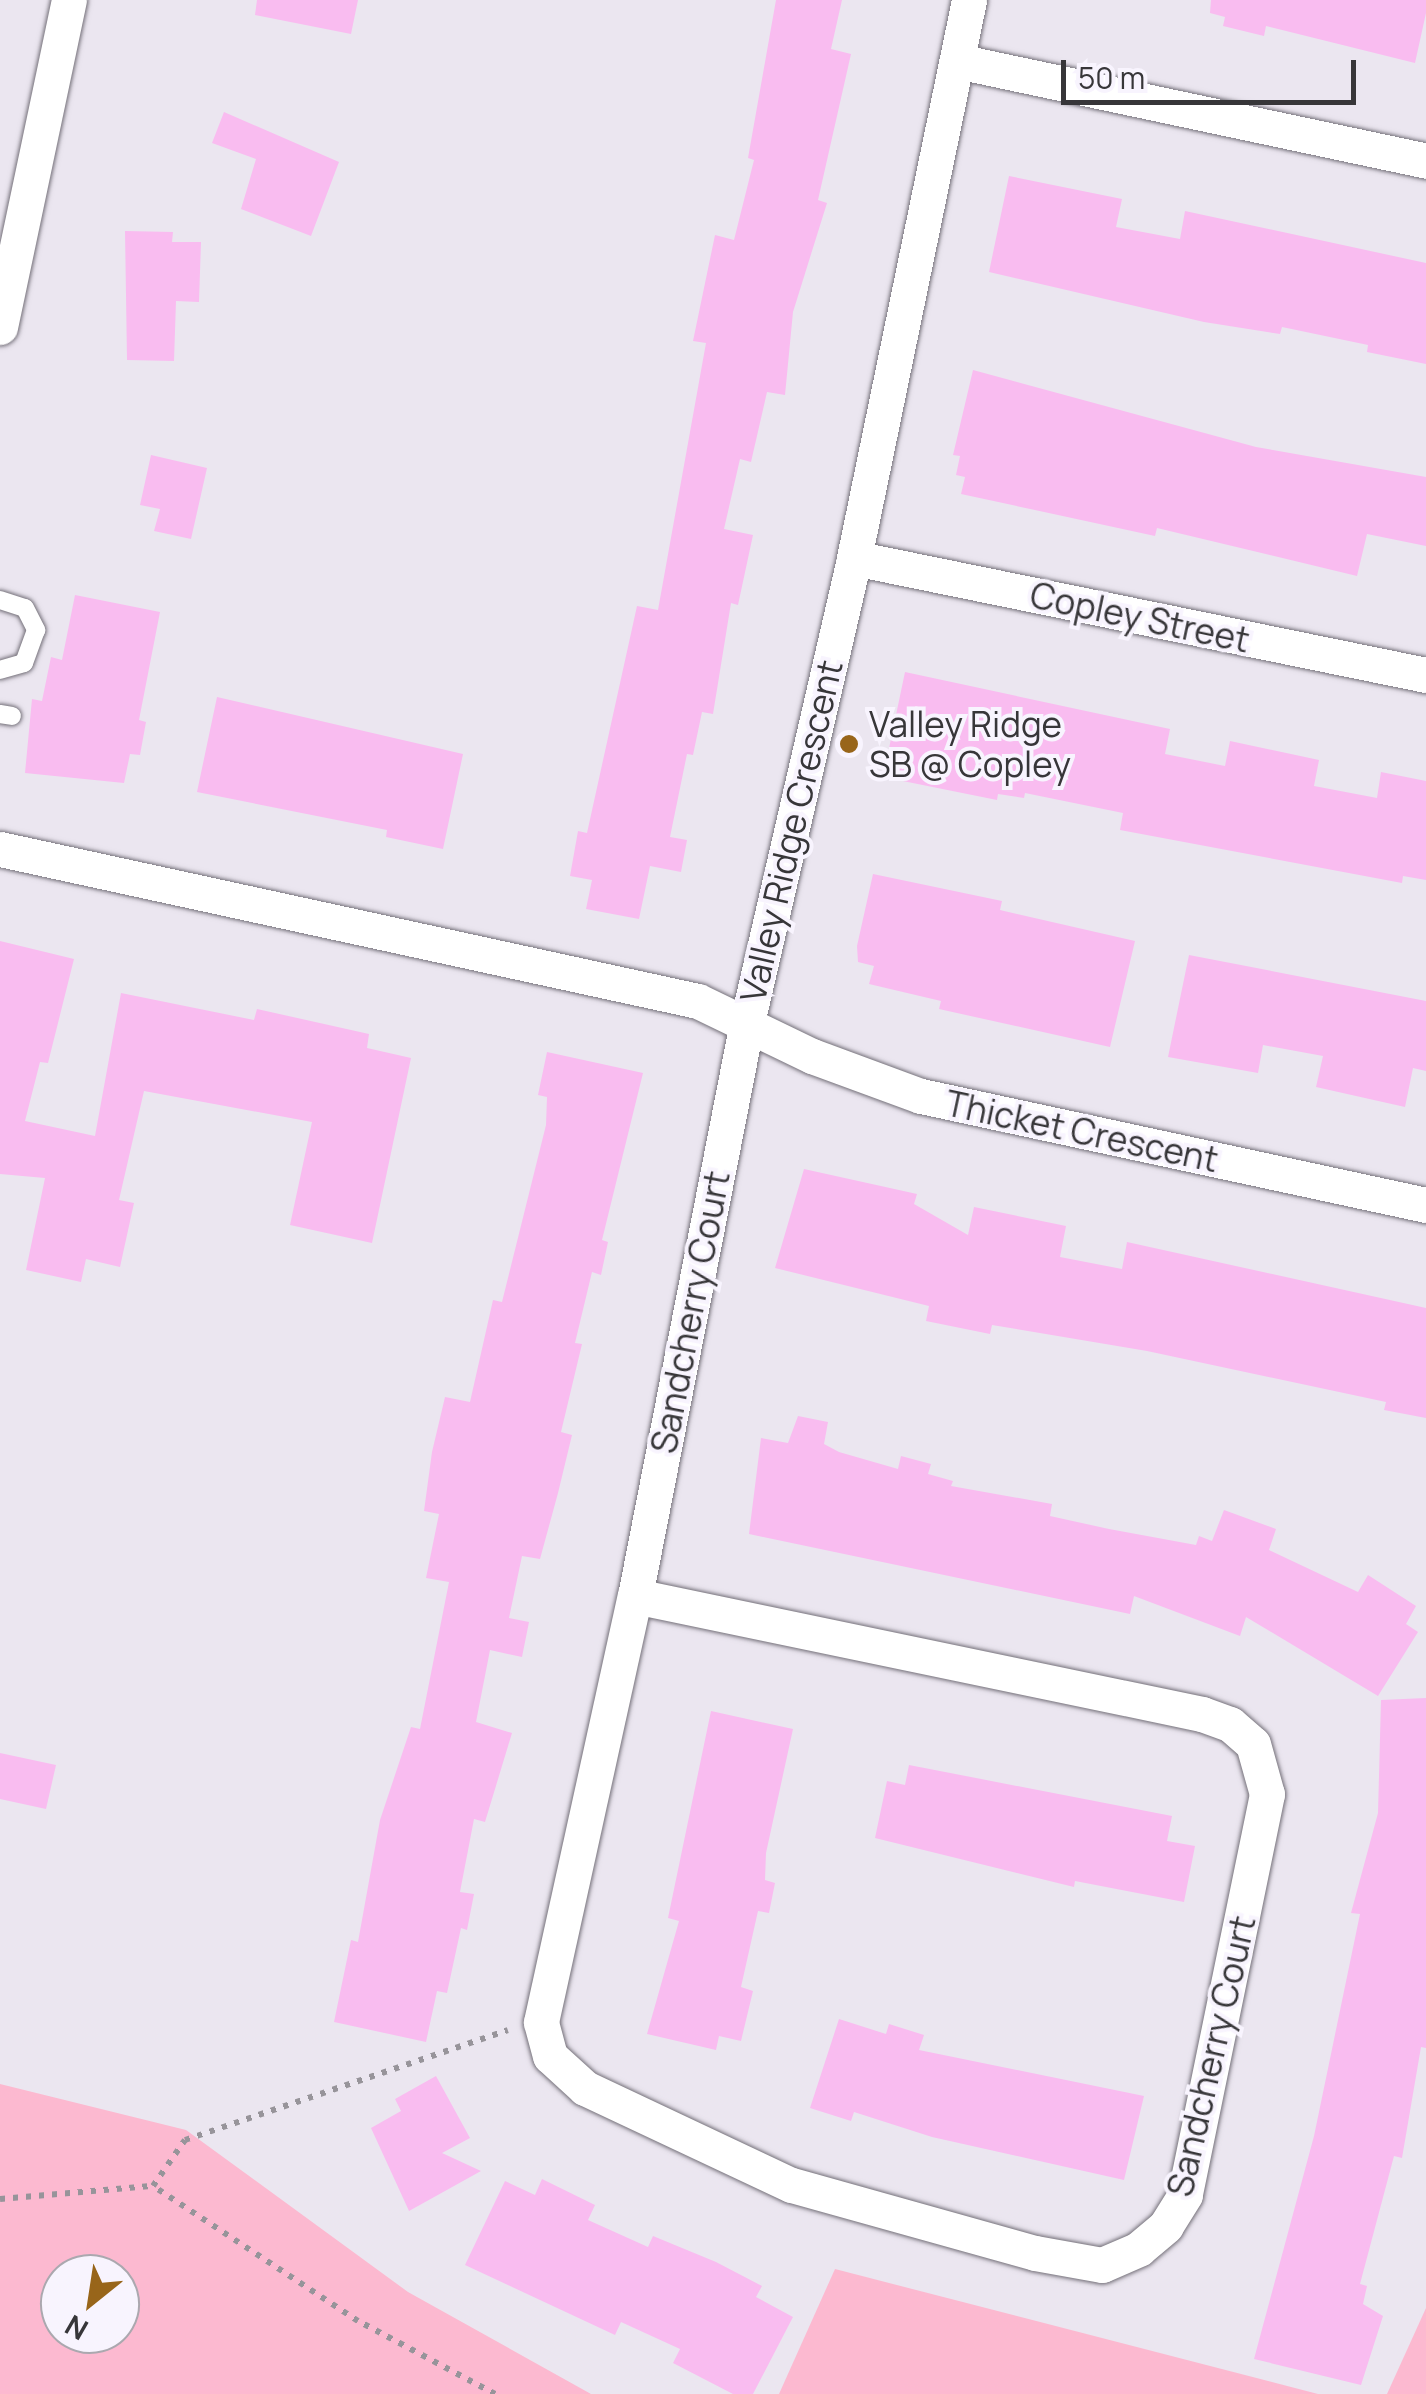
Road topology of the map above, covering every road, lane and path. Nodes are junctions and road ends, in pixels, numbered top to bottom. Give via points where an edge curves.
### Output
1 (69, 0) edge
2 (969, 0) edge
3 (957, 61) junction
4 (1426, 161) edge
5 (0, 327) edge
6 (854, 558) junction
7 (0, 600) edge
8 (0, 670) edge
9 (1426, 676) edge
10 (0, 849) edge
11 (746, 1027) junction
12 (1426, 1204) edge
13 (635, 1596) junction
14 (541, 2022) junction
15 (153, 2186) junction
16 (0, 2198) edge
17 (496, 2394) edge

1 - 5 street
2 - 3 street, Valley Ridge Crescent
3 - 4 street
3 - 6 street, Valley Ridge Crescent
6 - 9 street, Copley Street
6 - 11 street, Valley Ridge Crescent
7 - 8 lane via 25,608 36,630 24,663
10 - 11 street, Valley Ridge Crescent via 698,1001
11 - 12 street, Thicket Crescent via 921,1096
11 - 13 street, Sandcherry Court
13 - 14 street, Sandcherry Court
13 - 14 street, Sandcherry Court via 1202,1714 1230,1724 1253,1744 1267,1794 1185,2195 1166,2226 1139,2249 1102,2265 1036,2253 792,2185 693,2139 585,2088 550,2056
14 - 15 path via 185,2140
15 - 16 path
15 - 17 path via 358,2321

